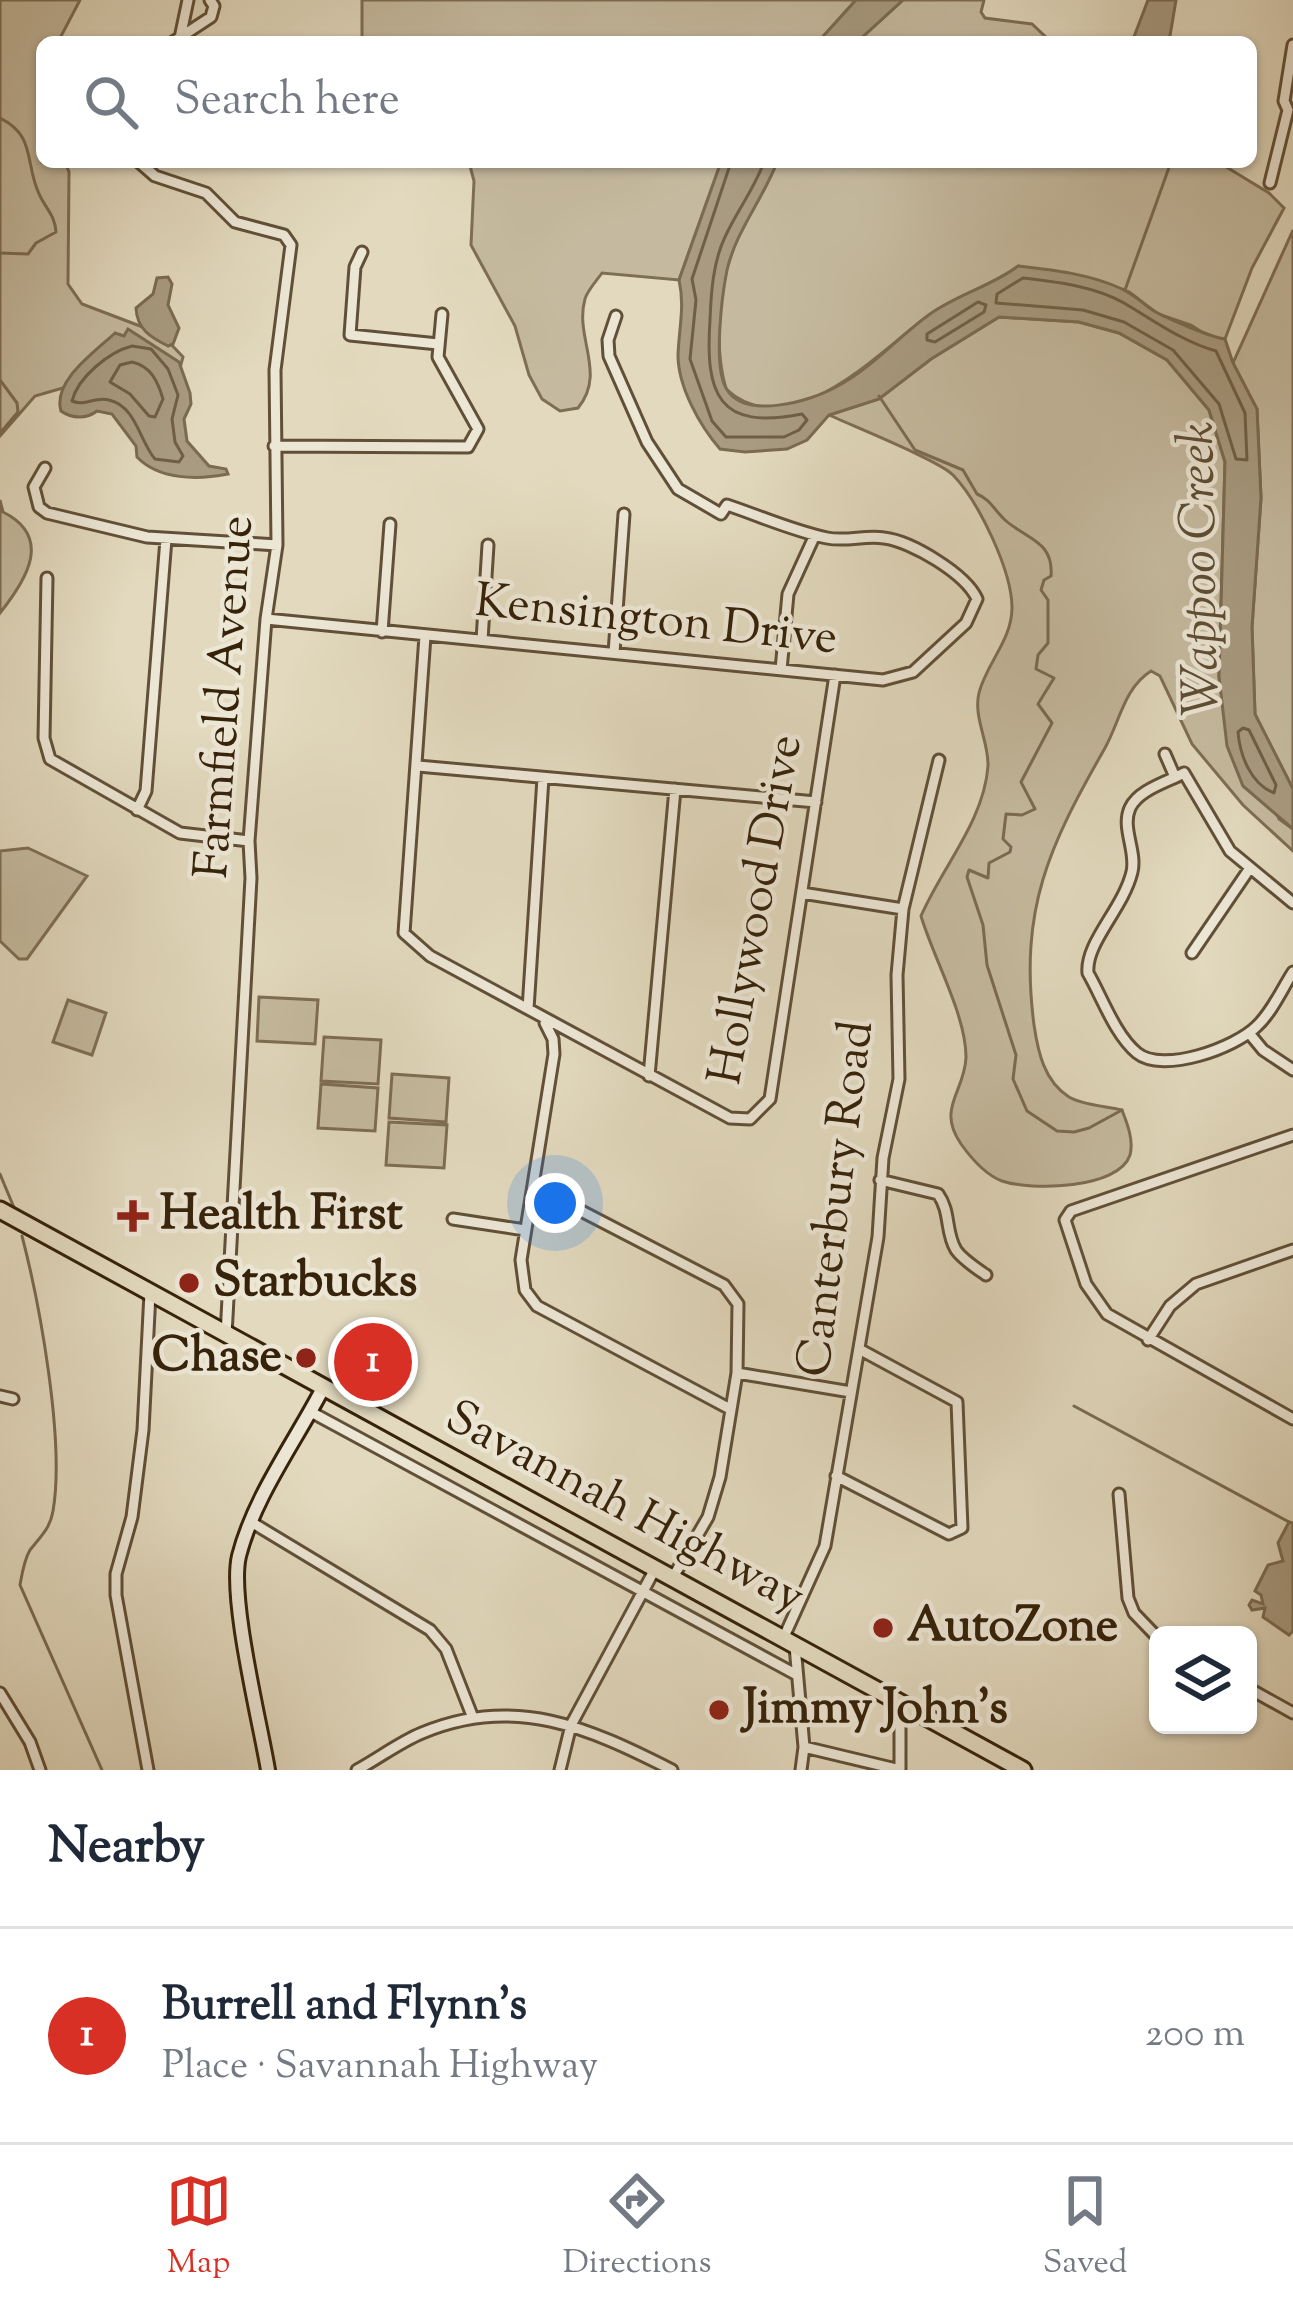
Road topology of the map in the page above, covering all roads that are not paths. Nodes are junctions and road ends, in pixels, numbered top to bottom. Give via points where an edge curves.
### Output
1 (188, 0) edge
2 (210, 0) edge
3 (178, 36) edge
4 (183, 36) edge
5 (1293, 44) edge
6 (1291, 111) edge
7 (146, 168) edge
8 (1270, 183) dead end
9 (362, 252) dead end
10 (442, 314) dead end
11 (616, 316) dead end
12 (438, 344) junction
13 (274, 446) junction
14 (45, 468) dead end
15 (624, 514) dead end
16 (390, 524) dead end
17 (815, 535) junction
18 (166, 539) junction
19 (277, 545) junction
20 (488, 545) dead end
21 (46, 578) dead end
22 (266, 619) junction
23 (382, 632) junction
24 (425, 636) junction
25 (482, 640) junction
26 (614, 652) junction
27 (781, 670) junction
28 (835, 675) junction
29 (1165, 754) dead end
30 (939, 760) dead end
31 (418, 766) junction
32 (543, 778) junction
33 (1175, 778) junction
34 (675, 789) junction
35 (816, 802) junction
36 (137, 810) junction
37 (249, 841) junction
38 (1250, 868) junction
39 (802, 893) junction
40 (1293, 903) edge
41 (903, 909) junction
42 (1192, 953) dead end
43 (1293, 972) edge
44 (528, 1010) junction
45 (540, 1016) junction
46 (1249, 1033) junction
47 (1293, 1070) edge
48 (649, 1076) junction
49 (1293, 1135) edge
50 (880, 1180) junction
51 (535, 1187) junction
52 (0, 1210) edge
53 (453, 1219) dead end
54 (525, 1230) junction
55 (1293, 1250) edge
56 (986, 1275) dead end
57 (150, 1293) junction
58 (226, 1335) junction
59 (1148, 1340) junction
60 (859, 1349) junction
61 (737, 1373) junction
62 (323, 1388) junction
63 (850, 1392) junction
64 (0, 1396) edge
65 (13, 1399) dead end
66 (730, 1408) junction
67 (311, 1412) junction
68 (1293, 1419) edge
69 (836, 1476) junction
70 (1119, 1494) dead end
71 (250, 1522) junction
72 (655, 1569) junction
73 (672, 1579) junction
74 (643, 1593) junction
75 (1149, 1629) edge
76 (789, 1643) junction
77 (797, 1675) junction
78 (0, 1693) edge
79 (1257, 1693) edge
80 (900, 1702) junction
81 (1293, 1713) edge
82 (473, 1718) junction
83 (571, 1725) junction
84 (804, 1747) junction
85 (40, 1770) edge
86 (148, 1770) edge
87 (268, 1770) edge
88 (357, 1770) edge
89 (560, 1770) edge
90 (672, 1770) edge
91 (801, 1770) edge
92 (900, 1770) edge
93 (1023, 1770) edge

1 - 3 street
2 - 4 street via 211,16
5 - 6 street via 1284,101
6 - 8 street
7 - 13 street, Farmfield Avenue via 206,194 235,223 289,238
9 - 12 street via 350,335
10 - 12 street
11 - 17 street via 609,356 678,489 721,514 727,505
12 - 13 street via 478,430 468,447
13 - 19 street, Farmfield Avenue
14 - 18 street via 34,487 47,513
15 - 26 street
16 - 23 street
17 - 27 street via 788,594
17 - 28 street, Kensington Drive via 886,538 962,577 977,598 966,623 913,672 883,680
18 - 19 street
18 - 36 street via 146,790
19 - 22 street, Farmfield Avenue
20 - 25 street
21 - 36 street via 50,759
22 - 23 street, Kensington Drive
22 - 37 street, Farmfield Avenue
23 - 24 street, Kensington Drive
24 - 25 street, Kensington Drive
24 - 31 street
25 - 26 street, Kensington Drive
26 - 27 street, Kensington Drive
27 - 28 street, Kensington Drive
28 - 35 street, Hollywood Drive
29 - 33 street
30 - 41 street, Canterbury Road
31 - 32 street
31 - 44 street, Hollywood Drive via 404,933
32 - 34 street
32 - 44 street
33 - 38 street via 1184,773 1230,851
33 - 46 street via 1130,808 1133,868 1116,913 1090,949 1088,973 1128,1043 1150,1060 1181,1062
34 - 35 street
34 - 48 street
35 - 39 street, Hollywood Drive
36 - 37 street via 191,836
37 - 58 street, Farmfield Avenue
38 - 40 street
38 - 42 street
39 - 41 street
39 - 48 street, Hollywood Drive via 766,1107 749,1119 730,1118
41 - 50 street, Canterbury Road via 899,1079
43 - 46 street
44 - 45 street, Hollywood Drive
45 - 48 street, Hollywood Drive
45 - 51 street via 554,1054
46 - 47 street
49 - 59 street via 1071,1211 1065,1220 1097,1304
50 - 56 street via 938,1194 959,1255
50 - 60 street, Canterbury Road
51 - 54 street
51 - 61 street via 724,1285 738,1304
52 - 57 highway, Savannah Highway
53 - 54 street
54 - 66 street via 521,1272 537,1306
55 - 59 street via 1196,1284 1169,1306
57 - 58 highway, Savannah Highway
57 - 86 street via 143,1430 116,1574
58 - 62 highway, Savannah Highway
59 - 68 street
60 - 63 street, Canterbury Road
60 - 69 street via 957,1402 962,1528 949,1534
61 - 63 street
61 - 66 street
62 - 67 main road
62 - 72 highway, Savannah Highway
63 - 69 street, Canterbury Road
64 - 65 street
66 - 73 street via 715,1498
67 - 71 main road
67 - 74 street
69 - 76 street, Canterbury Road via 825,1546
70 - 75 street via 1128,1598
71 - 82 street via 430,1630 446,1649
71 - 87 main road via 237,1592
72 - 73 highway, Savannah Highway
72 - 74 street
73 - 76 highway, Savannah Highway
74 - 77 street
74 - 83 street
76 - 77 street
76 - 80 highway, Savannah Highway
77 - 84 street
78 - 85 street
79 - 81 street
80 - 92 street
80 - 93 highway, Savannah Highway
82 - 83 street via 524,1714
82 - 88 street via 421,1733
83 - 89 street
83 - 90 street
84 - 91 street
84 - 92 street

